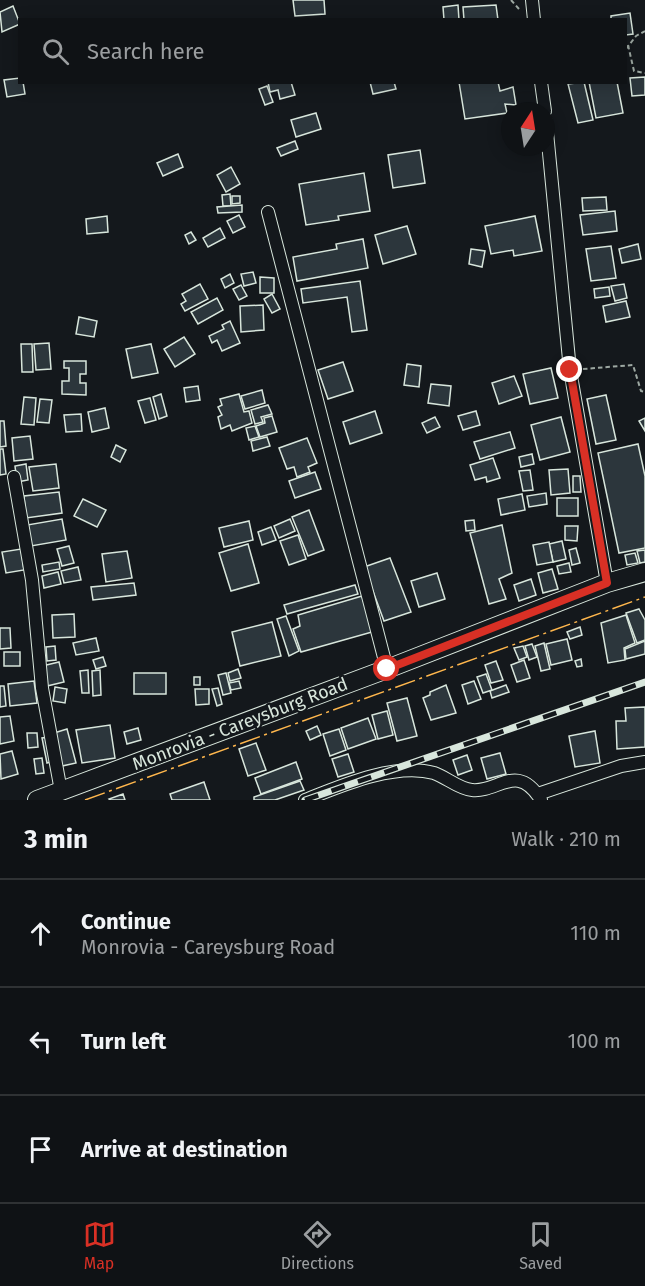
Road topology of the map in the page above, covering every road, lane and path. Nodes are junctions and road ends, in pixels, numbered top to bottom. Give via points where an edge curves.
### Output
1 (532, 0) edge
2 (534, 18) edge
3 (645, 31) edge
4 (628, 45) joint
5 (645, 73) edge
6 (542, 84) edge
7 (544, 102) edge
8 (549, 156) edge
9 (268, 212) dead end
10 (570, 370) junction
11 (645, 392) edge
12 (14, 477) dead end
13 (645, 572) edge
14 (607, 583) junction
15 (387, 669) junction
16 (645, 762) edge
17 (61, 791) junction
18 (539, 797) edge
19 (37, 800) edge
20 (305, 800) edge

1 - 2 street
3 - 4 path
4 - 5 path via 634,71
6 - 7 street
8 - 10 street
9 - 15 street
10 - 11 path via 633,365 641,391
10 - 14 street
12 - 17 street via 32,580 42,688
13 - 14 main road, Monrovia - Careysburg Road
14 - 15 main road, Monrovia - Careysburg Road
15 - 17 main road, Monrovia - Careysburg Road
16 - 18 street via 621,766
17 - 19 main road, Monrovia - Careysburg Road
18 - 20 street via 531,787 513,780 472,790 433,773 412,772 351,782

